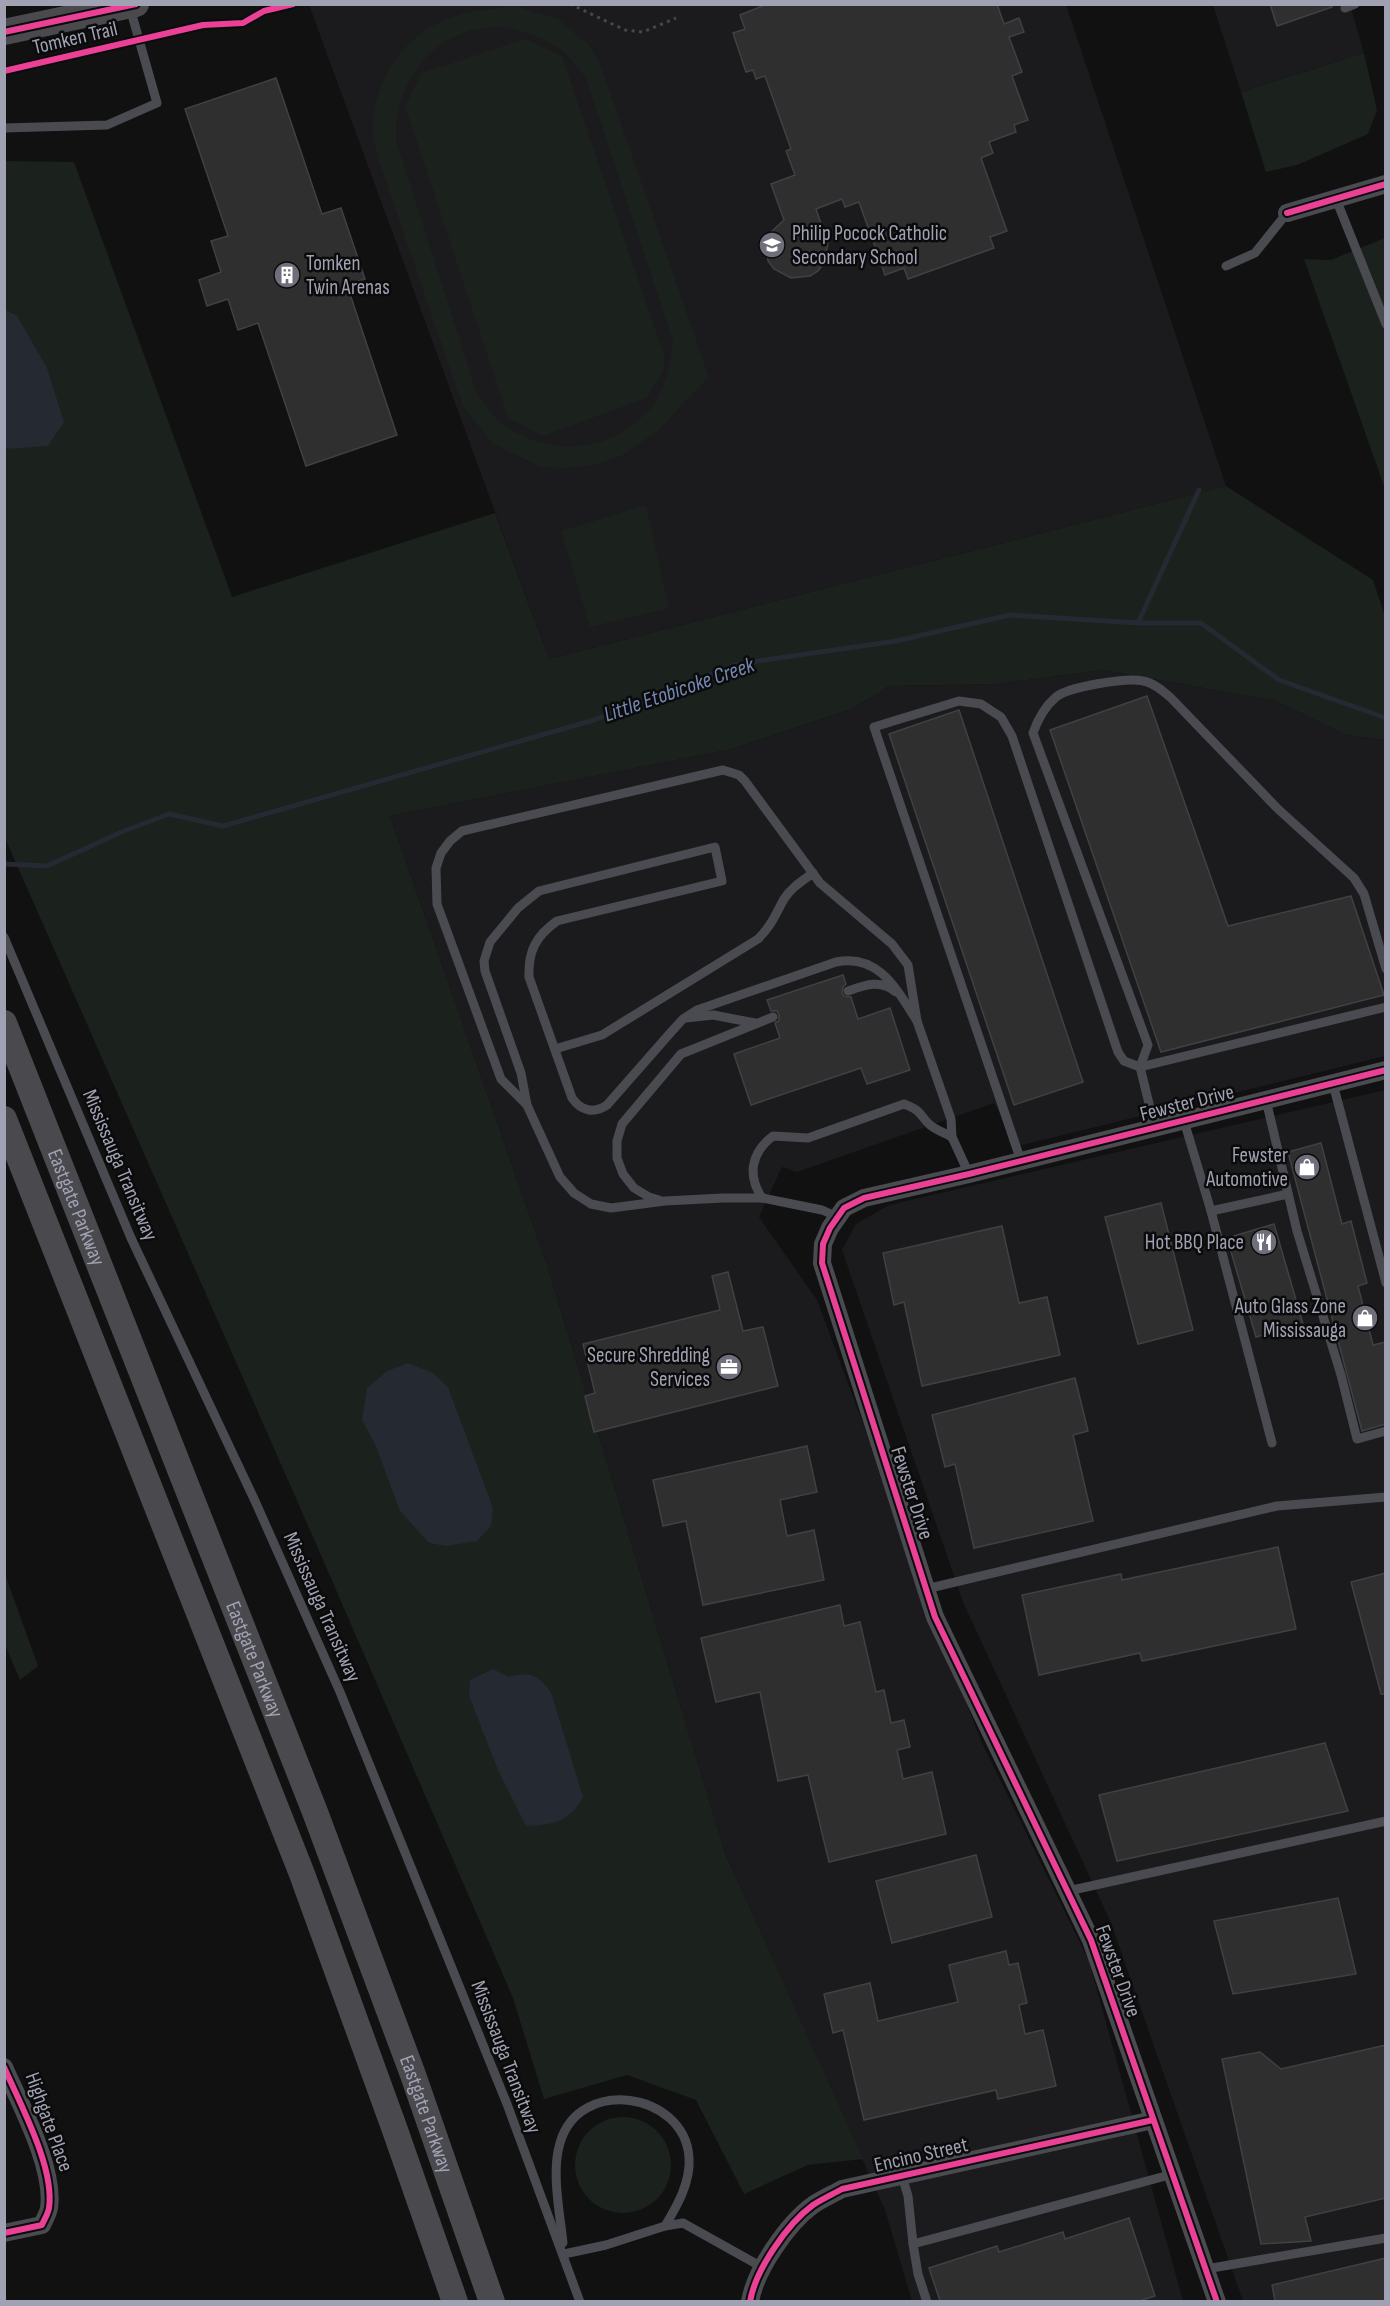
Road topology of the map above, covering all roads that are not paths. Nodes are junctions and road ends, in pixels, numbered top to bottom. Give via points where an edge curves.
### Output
1 (1355, 4) edge
2 (133, 5) edge
3 (102, 8) edge
4 (1345, 8) dead end
5 (4, 32) edge
6 (4, 128) edge
7 (1386, 184) edge
8 (1336, 199) junction
9 (1287, 213) joint
10 (1226, 266) dead end
11 (1386, 324) edge
12 (813, 873) junction
13 (4, 937) edge
14 (1386, 969) edge
15 (848, 991) dead end
16 (900, 995) junction
17 (1386, 1007) edge
18 (773, 1017) dead end
19 (683, 1019) junction
20 (917, 1021) junction
21 (4, 1023) edge
22 (755, 1023) junction
23 (555, 1049) junction
24 (1140, 1066) junction
25 (1386, 1070) edge
26 (1333, 1084) junction
27 (1266, 1100) junction
28 (527, 1105) junction
29 (4, 1119) edge
30 (1184, 1120) junction
31 (1155, 1128) junction
32 (952, 1137) junction
33 (1021, 1161) junction
34 (969, 1174) junction
35 (1288, 1194) junction
36 (762, 1198) junction
37 (665, 1201) junction
38 (1211, 1211) junction
39 (838, 1216) junction
40 (1386, 1283) edge
41 (1386, 1431) edge
42 (1272, 1443) dead end
43 (1386, 1497) edge
44 (926, 1589) junction
45 (1386, 1821) edge
46 (1068, 1891) junction
47 (4, 2067) edge
48 (1153, 2120) junction
49 (1173, 2174) junction
50 (902, 2176) junction
51 (665, 2226) junction
52 (4, 2233) edge
53 (1386, 2238) edge
54 (913, 2244) junction
55 (564, 2254) junction
56 (762, 2267) junction
57 (1206, 2269) junction
58 (455, 2301) edge
59 (492, 2301) edge
60 (580, 2301) edge
61 (750, 2301) edge
62 (927, 2301) edge
63 (1217, 2301) edge

1 - 4 lane
2 - 3 main road
2 - 6 lane via 157,104 107,125
3 - 5 main road
7 - 8 street
8 - 9 street
8 - 11 lane
9 - 10 lane via 1255,252
12 - 20 lane via 820,884 901,954 911,977
12 - 23 lane via 784,899 769,929 758,939 602,1035
12 - 28 lane via 745,781 732,771 723,770 462,831 450,840 436,868 437,904 501,1079
13 - 55 lane, Mississauga Transitway via 131,1238 340,1692
14 - 24 lane via 1364,894 1354,879 1278,809 1171,698 1143,681 1127,680 1058,695 1046,707 1033,733 1148,1045
15 - 16 lane via 881,984
16 - 19 lane via 889,979 853,958 697,1010
16 - 20 lane
17 - 24 lane
18 - 22 lane
19 - 22 lane via 713,1015
19 - 23 lane via 607,1105 594,1110 581,1108 572,1098
20 - 32 lane via 951,1119
21 - 59 main road, Eastgate Parkway via 315,1812
22 - 37 lane via 681,1054 622,1124 617,1158 623,1174 634,1188
23 - 28 lane via 529,977 528,960 543,931 557,921 722,881 715,847 539,891 518,908 490,942 485,971 521,1073
24 - 31 lane
24 - 33 lane via 1124,1061 1118,1052 1012,736 1001,717 981,704 959,701 874,727
25 - 26 street, Fewster Drive
26 - 27 street, Fewster Drive
26 - 40 lane
27 - 30 street, Fewster Drive
27 - 35 lane
28 - 37 lane via 560,1178 574,1193 591,1204 611,1208
29 - 58 main road, Eastgate Parkway via 302,1874
30 - 31 street, Fewster Drive
30 - 38 lane
31 - 33 street, Fewster Drive
32 - 34 lane
32 - 36 lane via 904,1104 808,1138 773,1136 756,1154 753,1165 752,1177
33 - 34 street, Fewster Drive
34 - 39 street, Fewster Drive via 864,1198 844,1208
35 - 38 lane
35 - 41 lane via 1357,1439
36 - 37 lane
36 - 39 lane
38 - 42 lane
39 - 44 street, Fewster Drive via 823,1244 822,1263
43 - 44 lane via 1277,1506
44 - 46 street, Fewster Drive via 935,1617
45 - 46 lane
46 - 48 street, Fewster Drive via 1091,1941
47 - 52 street, Highgate Place via 44,2161 49,2209 42,2225
48 - 49 street, Fewster Drive
48 - 50 street, Encino Street
49 - 54 lane
49 - 57 street, Fewster Drive
50 - 54 lane via 909,2196
50 - 56 street, Encino Street via 842,2189 812,2206 780,2239
51 - 55 lane
51 - 55 lane via 679,2201 687,2173 689,2158 681,2133 655,2109 610,2098 580,2112 567,2125 560,2142 556,2163
51 - 56 lane via 683,2223
53 - 57 lane
54 - 62 lane
55 - 60 lane, Mississauga Transitway
56 - 61 street, Encino Street
57 - 63 street, Fewster Drive

